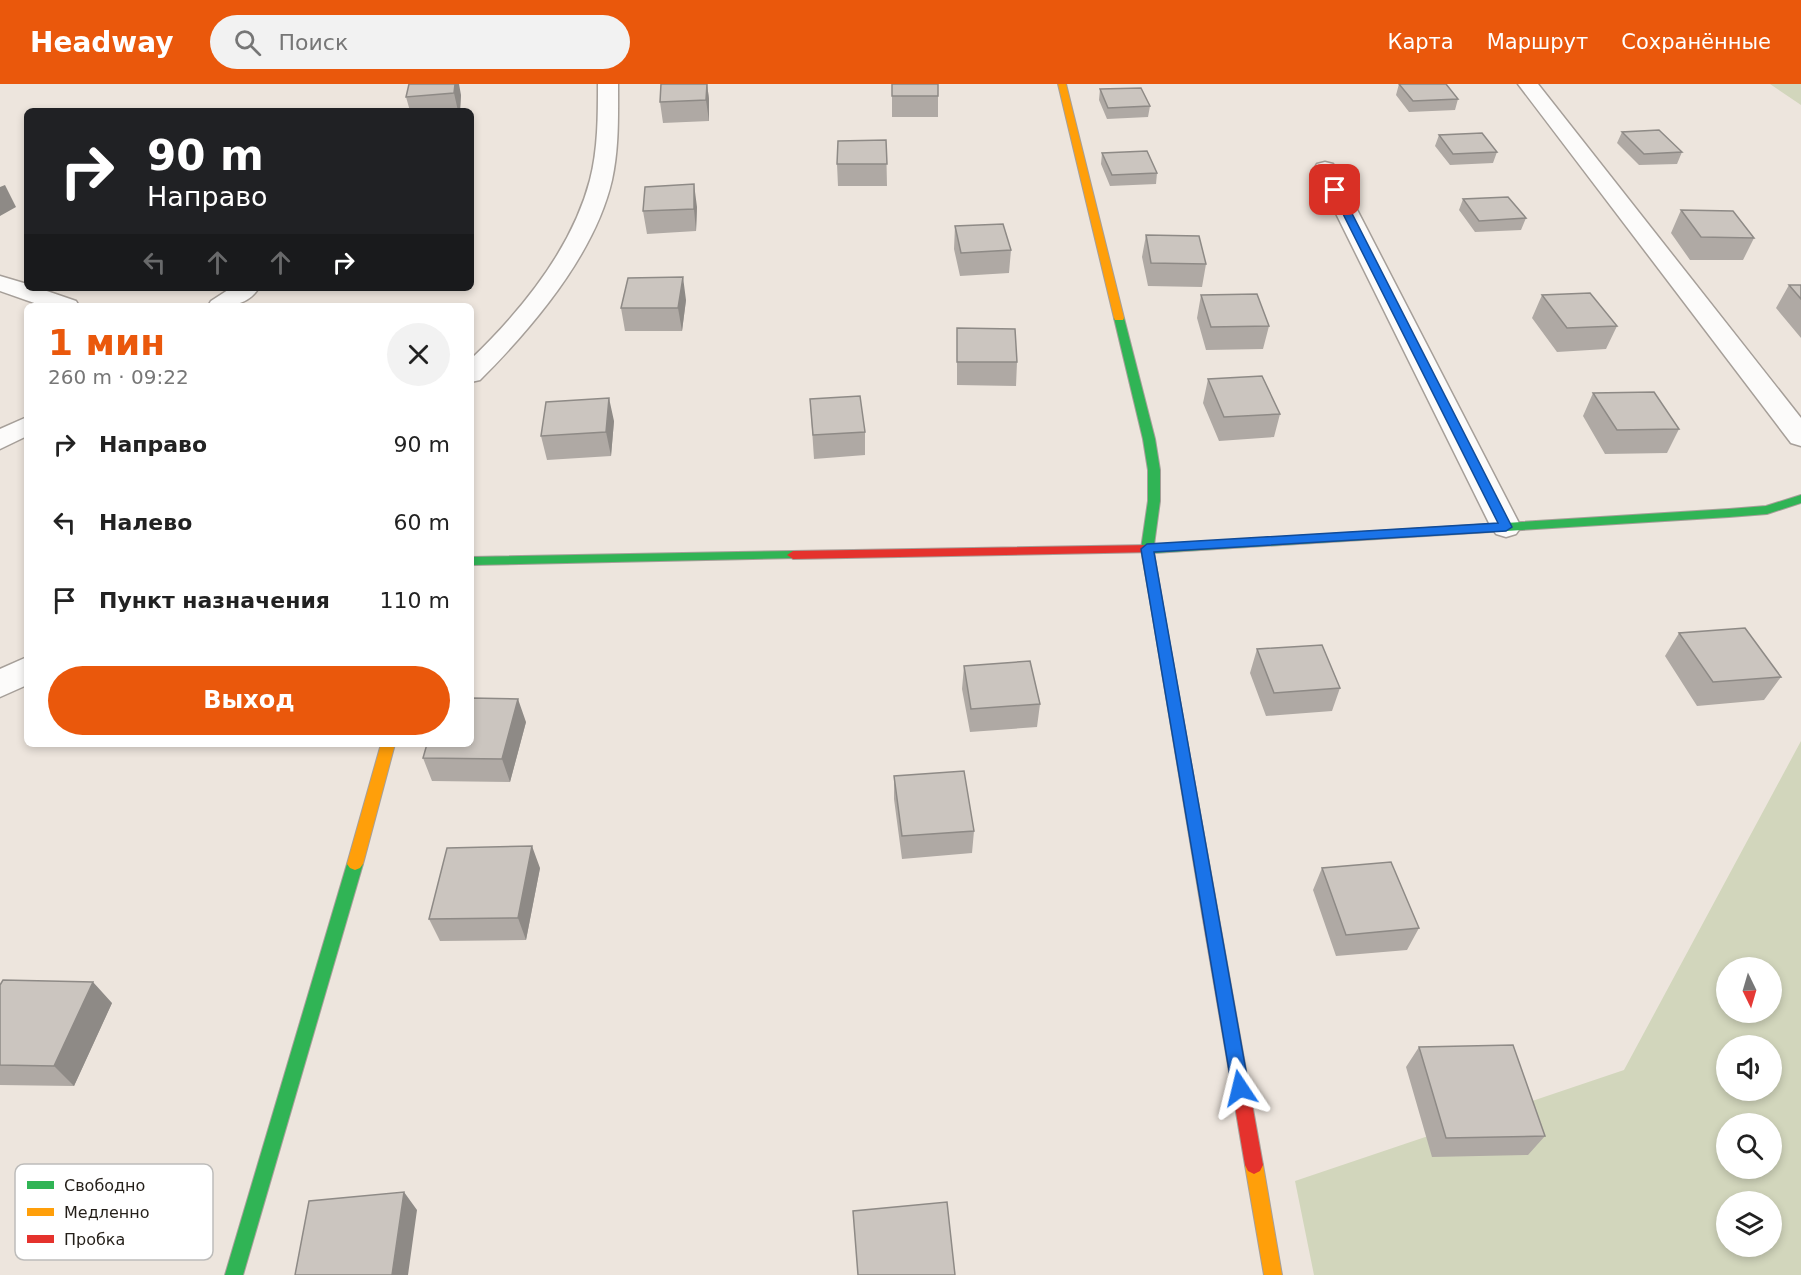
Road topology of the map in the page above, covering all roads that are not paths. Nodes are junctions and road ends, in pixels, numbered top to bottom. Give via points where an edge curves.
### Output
1 (608, 84) edge
2 (1062, 84) edge
3 (1528, 84) edge
4 (1325, 169) dead end
5 (0, 283) edge
6 (242, 291) edge
7 (58, 303) edge
8 (224, 303) edge
9 (474, 371) edge
10 (24, 427) edge
11 (1801, 437) edge
12 (0, 440) edge
13 (1801, 499) edge
14 (1506, 527) junction
15 (1147, 549) junction
16 (474, 561) edge
17 (24, 671) edge
18 (0, 685) edge
19 (387, 747) edge
20 (234, 1275) edge
21 (1273, 1275) edge

1 - 9 street via 608,143 597,193 581,229 554,277
2 - 15 street via 1150,449 1155,484
3 - 11 street
4 - 14 street
5 - 7 street
6 - 8 street
10 - 12 street
13 - 14 street via 1767,510
14 - 15 street
15 - 16 street
15 - 21 street
17 - 18 street
19 - 20 street

